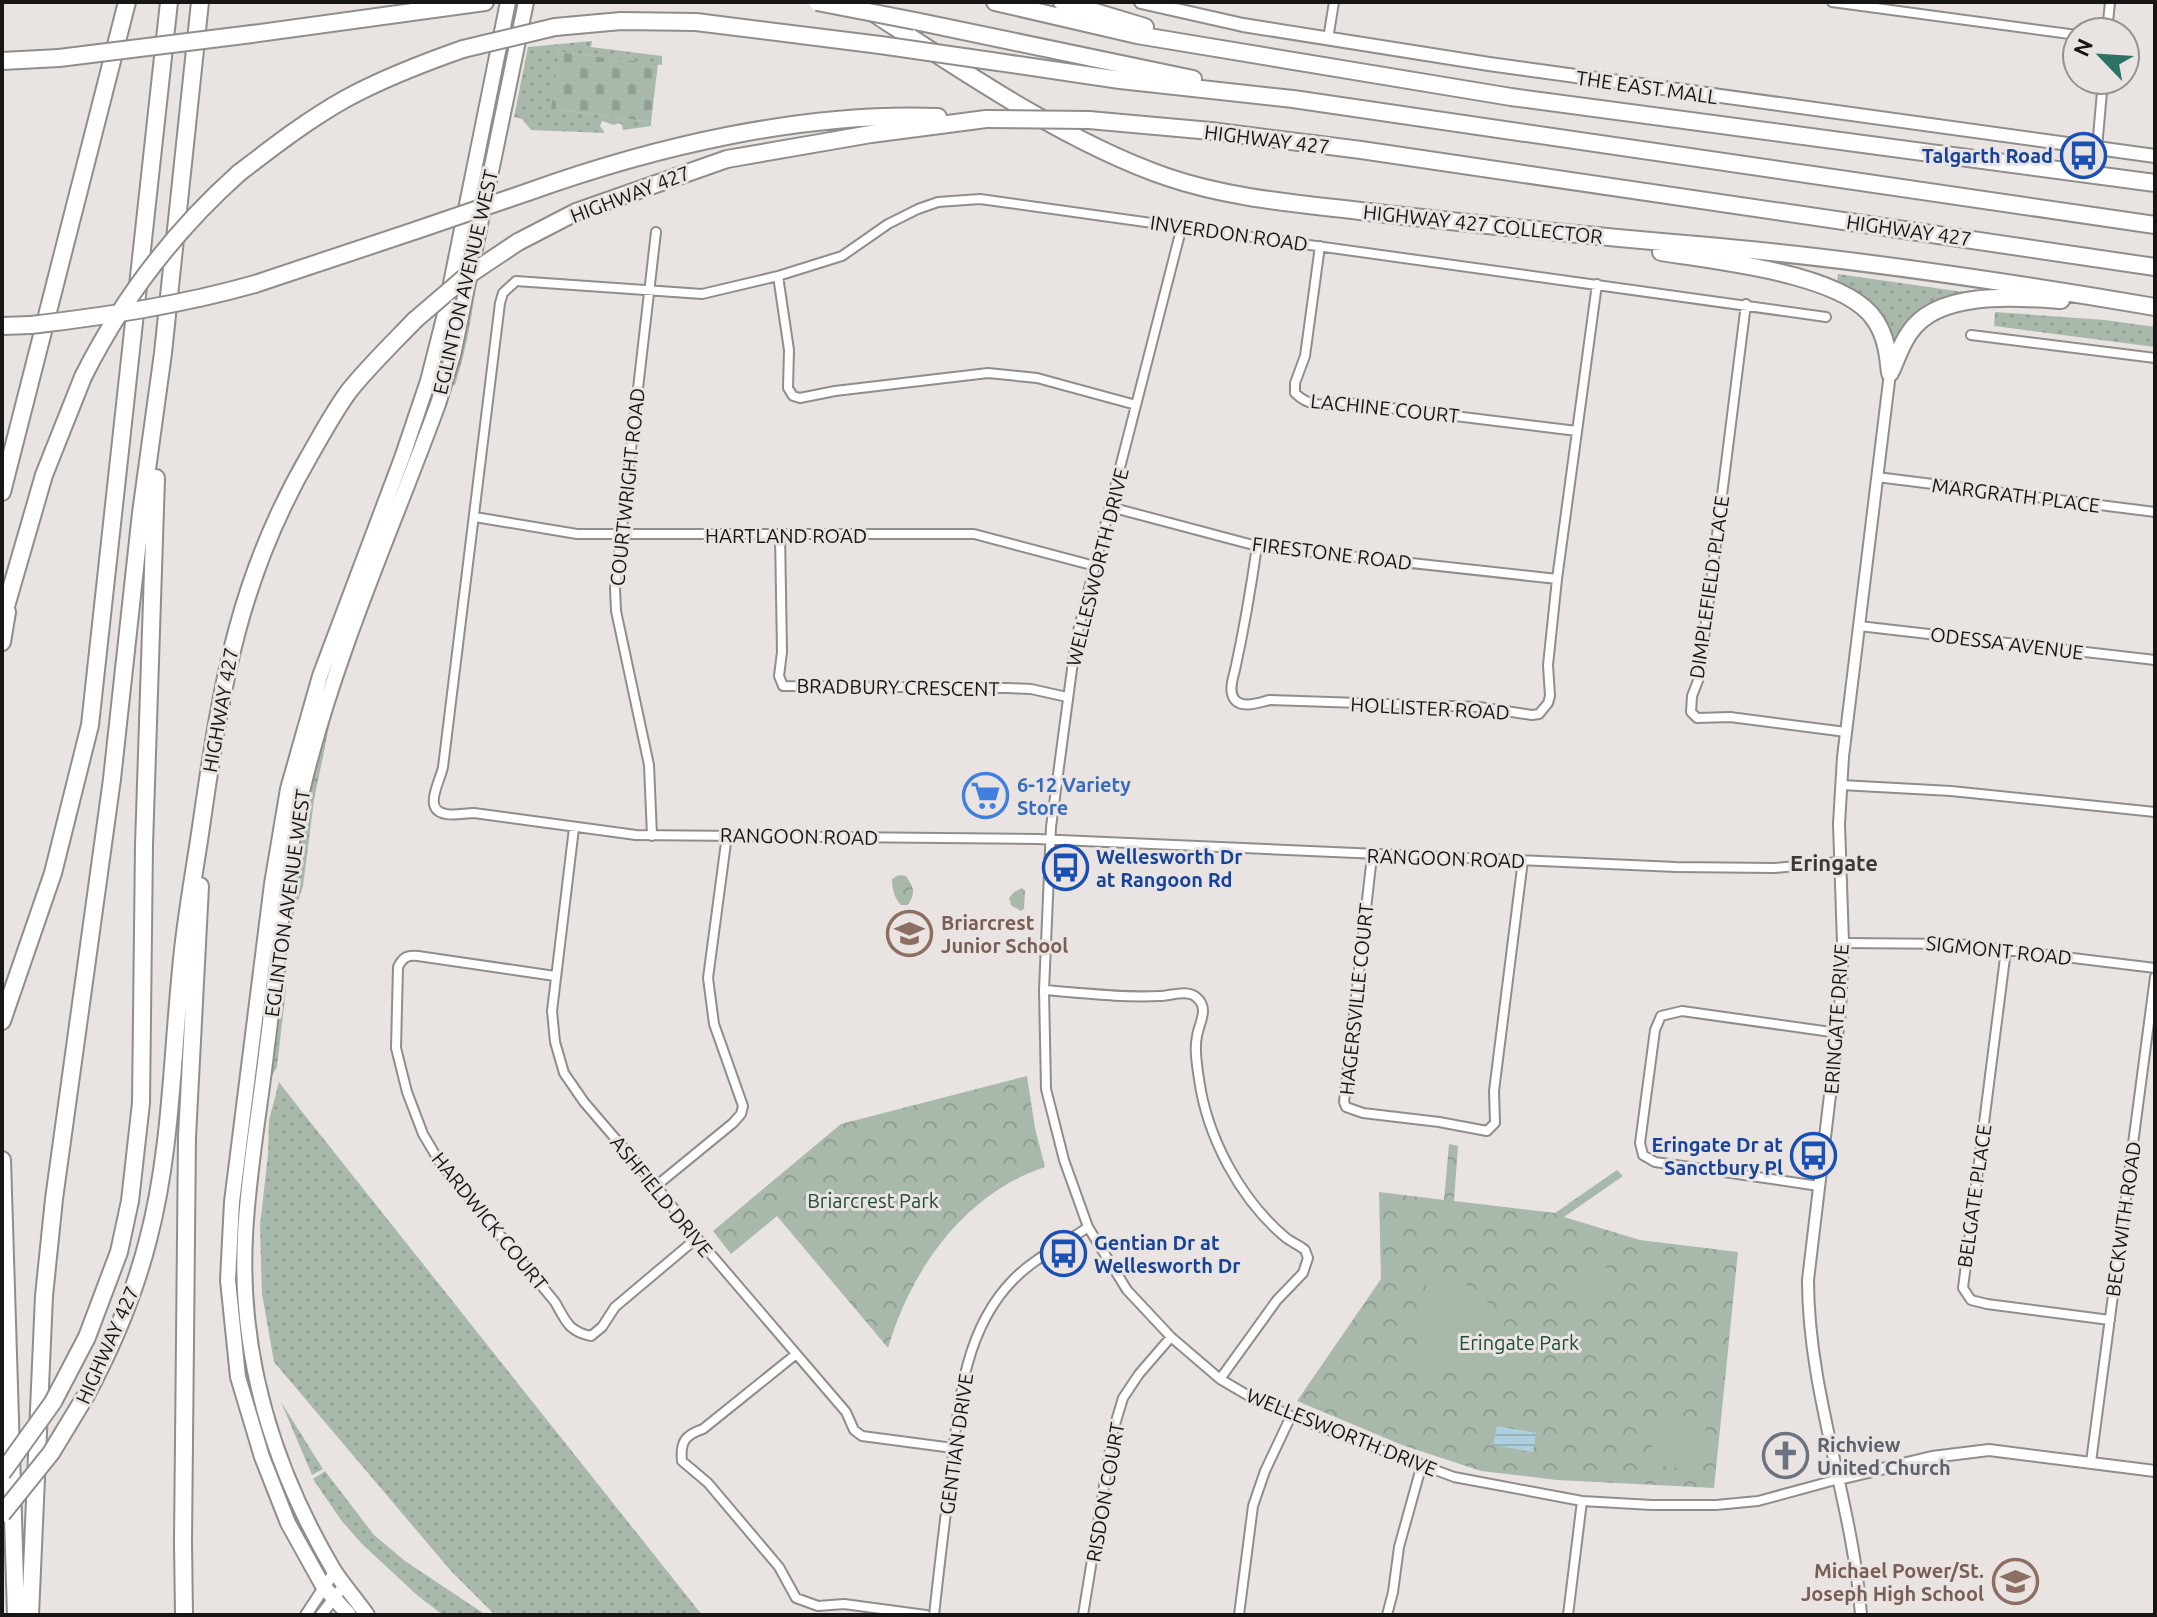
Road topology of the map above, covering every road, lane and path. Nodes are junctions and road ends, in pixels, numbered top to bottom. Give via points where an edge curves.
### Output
1 (127, 2) edge
2 (169, 2) edge
3 (200, 2) edge
4 (508, 2) edge
5 (526, 2) edge
6 (817, 2) edge
7 (857, 2) edge
8 (995, 2) edge
9 (1062, 2) edge
10 (1141, 2) edge
11 (1334, 2) edge
12 (1832, 2) edge
13 (477, 3) edge
14 (2061, 33) edge
15 (1328, 39) junction
16 (1247, 54) junction
17 (2, 61) edge
18 (2102, 96) edge
19 (1293, 99) junction
20 (986, 119) junction
21 (2097, 148) junction
22 (2155, 156) edge
23 (2155, 183) edge
24 (2155, 225) edge
25 (1182, 226) junction
26 (656, 232) dead end
27 (1581, 237) junction
28 (1320, 246) junction
29 (2155, 267) edge
30 (778, 276) junction
31 (1597, 284) junction
32 (650, 291) junction
33 (1746, 304) junction
34 (2155, 308) edge
35 (1826, 317) dead end
36 (2, 326) edge
37 (1971, 335) dead end
38 (163, 353) junction
39 (2155, 358) edge
40 (1890, 373) junction
41 (1136, 405) junction
42 (1577, 431) junction
43 (1877, 477) junction
44 (2, 492) edge
45 (1110, 507) junction
46 (2155, 512) edge
47 (475, 517) junction
48 (620, 534) junction
49 (780, 535) junction
50 (1257, 546) junction
51 (1095, 566) junction
52 (1557, 579) junction
53 (11, 587) junction
54 (2, 620) edge
55 (1859, 626) junction
56 (2, 642) edge
57 (2155, 660) edge
58 (1067, 697) junction
59 (1846, 732) junction
60 (1841, 785) junction
61 (2155, 812) edge
62 (202, 824) junction
63 (574, 828) junction
64 (727, 835) junction
65 (652, 836) junction
66 (1051, 839) junction
67 (1372, 856) junction
68 (1523, 860) junction
69 (1838, 862) junction
70 (1843, 943) junction
71 (2006, 950) junction
72 (2155, 968) edge
73 (555, 976) junction
74 (2155, 977) edge
75 (1044, 990) junction
76 (4, 1014) edge
77 (1838, 1033) junction
78 (2, 1160) edge
79 (656, 1186) junction
80 (1819, 1186) junction
81 (1088, 1227) junction
82 (697, 1238) junction
83 (2110, 1320) junction
84 (1171, 1337) junction
85 (795, 1355) junction
86 (1220, 1379) junction
87 (1291, 1416) junction
88 (953, 1448) junction
89 (2091, 1462) junction
90 (1422, 1464) junction
91 (2155, 1471) edge
92 (2, 1473) edge
93 (1839, 1479) junction
94 (1582, 1501) junction
95 (2, 1514) edge
96 (335, 1571) junction
97 (345, 1584) junction
98 (323, 1586) junction
99 (334, 1598) junction
100 (16, 1615) edge
101 (30, 1615) edge
102 (181, 1615) edge
103 (306, 1615) edge
104 (321, 1615) edge
105 (349, 1615) edge
106 (367, 1615) edge
107 (926, 1615) edge
108 (934, 1615) edge
109 (1083, 1615) edge
110 (1239, 1615) edge
111 (1387, 1615) edge
112 (1568, 1615) edge
113 (1861, 1615) edge

1 - 44 highway
2 - 76 highway via 90,725 53,873
3 - 38 highway
4 - 98 main road, EGLINTON AVENUE WEST via 428,381 320,676 288,789 232,1202 228,1280 238,1377 288,1523
5 - 96 main road, EGLINTON AVENUE WEST via 453,355 339,667 304,780 248,1191 245,1286 259,1395 298,1501
6 - 19 highway, bridge
7 - 27 highway, HIGHWAY 427 COLLECTOR via 1048,121 1170,178 1261,199
8 - 16 highway
9 - 16 highway
10 - 15 main road, THE EAST MALL
11 - 15 street
12 - 14 street
13 - 17 highway, bridge
15 - 21 main road, THE EAST MALL
16 - 23 highway via 1511,97
18 - 21 street
19 - 24 highway, HIGHWAY 427
19 - 53 highway, HIGHWAY 427, bridge via 684,21 555,27 406,69 345,99 239,173 196,214 143,278 83,377 44,475
20 - 29 highway, HIGHWAY 427, bridge via 1089,120 1211,131
20 - 36 highway, bridge via 886,115 794,125 678,148 572,176 201,299
20 - 62 highway, HIGHWAY 427, bridge via 727,159 576,212 464,278 415,320 349,392 298,475 258,557 229,656
21 - 22 main road, THE EAST MALL
25 - 28 street, INVERDON ROAD
25 - 30 street, INVERDON ROAD via 960,199 918,209 842,256
25 - 41 street, WELLESWORTH DRIVE
26 - 32 street, COURTWRIGHT ROAD
27 - 34 highway, HIGHWAY 427 COLLECTOR via 1858,262
27 - 40 highway via 1801,277 1851,297 1875,319 1885,340
28 - 31 street, INVERDON ROAD
28 - 42 street, LACHINE COURT via 1305,356 1295,383 1295,393 1303,401
30 - 32 street, INVERDON ROAD via 702,294
30 - 41 street via 793,396 988,373 1037,378
31 - 33 street, INVERDON ROAD
31 - 42 street, HOLLISTER ROAD
32 - 47 street, RANGOON ROAD via 516,281 503,293
32 - 48 street, COURTWRIGHT ROAD
33 - 35 street, INVERDON ROAD
33 - 59 street, DIMPLEFIELD PLACE via 1691,712 1707,720 1730,717
34 - 40 highway via 2016,299 1949,305 1910,331
37 - 39 street
38 - 92 highway, bridge via 151,623 141,1103 130,1201 119,1252 87,1337 53,1402
38 - 101 highway via 54,1199
40 - 43 street, ERINGATE DRIVE
41 - 45 street, WELLESWORTH DRIVE
42 - 52 street, HOLLISTER ROAD
43 - 46 street, MARGRATH PLACE
43 - 55 street, ERINGATE DRIVE
45 - 50 street, FIRESTONE ROAD
45 - 51 street, WELLESWORTH DRIVE
47 - 48 street, HARTLAND ROAD via 577,534
47 - 63 street, RANGOON ROAD via 435,808 451,815 474,813
48 - 49 street, HARTLAND ROAD
48 - 65 street, COURTWRIGHT ROAD via 616,611 649,765
49 - 51 street, HARTLAND ROAD via 974,534
49 - 58 street, BRADBURY CRESCENT via 783,686 1007,688
50 - 52 street, FIRESTONE ROAD
50 - 52 street, HOLLISTER ROAD via 1231,686 1233,697 1243,704 1315,701 1539,714 1550,696
51 - 58 street, WELLESWORTH DRIVE
53 - 54 highway, HIGHWAY 427
53 - 56 highway
55 - 57 street, ODESSA AVENUE
55 - 59 street, ERINGATE DRIVE
58 - 66 street, WELLESWORTH DRIVE
59 - 60 street, ERINGATE DRIVE
60 - 61 street
60 - 69 street, ERINGATE DRIVE
62 - 95 highway, HIGHWAY 427, bridge via 184,928 168,1114 149,1239 113,1342 85,1397 51,1453
62 - 102 highway via 187,1137
63 - 65 street, RANGOON ROAD
63 - 73 street, ASHFIELD DRIVE
64 - 65 street, RANGOON ROAD
64 - 66 street, RANGOON ROAD
64 - 79 street via 708,978 714,1024 743,1106 733,1123
66 - 67 street, RANGOON ROAD
66 - 75 street, WELLESWORTH DRIVE
67 - 68 street, RANGOON ROAD
67 - 68 street, HAGERSVILLE COURT via 1346,1107 1487,1131 1495,1123 1494,1091
68 - 69 street, RANGOON ROAD via 1718,868
69 - 70 street, ERINGATE DRIVE
70 - 71 street, SIGMONT ROAD via 1932,941
70 - 77 street, ERINGATE DRIVE
71 - 72 street, SIGMONT ROAD
71 - 83 street, BELGATE PLACE via 1963,1288 1971,1300 1987,1304
73 - 79 street, ASHFIELD DRIVE via 553,1028 564,1073
73 - 82 street, HARDWICK COURT via 410,955 402,959 396,1048 423,1134 439,1161 555,1302 565,1323 579,1333 591,1336 615,1307
74 - 83 street, BECKWITH ROAD
75 - 81 street, WELLESWORTH DRIVE via 1046,1089
75 - 86 street via 1152,997 1189,993 1202,1005 1196,1062 1212,1128 1245,1192 1308,1258 1303,1273
77 - 80 street, ERINGATE DRIVE
77 - 80 street via 1682,1011 1661,1016 1640,1143 1643,1155 1655,1162
78 - 100 highway
79 - 82 street, ASHFIELD DRIVE
80 - 93 street, ERINGATE DRIVE via 1809,1317
81 - 84 street, WELLESWORTH DRIVE via 1127,1290
81 - 88 street, GENTIAN DRIVE via 1031,1263 982,1324 963,1377
82 - 85 street, ASHFIELD DRIVE
83 - 89 street, BECKWITH ROAD
84 - 86 street, WELLESWORTH DRIVE
84 - 109 street, RISDON COURT via 1123,1398 1111,1439
85 - 88 street, ASHFIELD DRIVE via 862,1436
85 - 107 street via 687,1436 682,1461 708,1483 779,1567 796,1598 818,1606 844,1604
86 - 87 street, WELLESWORTH DRIVE
87 - 90 street, WELLESWORTH DRIVE
87 - 110 street via 1253,1506
88 - 108 street, GENTIAN DRIVE
89 - 91 street, WELLESWORTH DRIVE
89 - 93 street, WELLESWORTH DRIVE via 1989,1450
90 - 94 street, WELLESWORTH DRIVE via 1454,1477
90 - 111 street
93 - 94 street, WELLESWORTH DRIVE via 1758,1501 1716,1505
93 - 113 street, ERINGATE DRIVE
94 - 112 street
96 - 97 main road, EGLINTON AVENUE WEST
96 - 98 street
97 - 99 street
97 - 106 main road, EGLINTON AVENUE WEST
98 - 99 main road, EGLINTON AVENUE WEST
98 - 103 street
99 - 104 street
99 - 105 main road, EGLINTON AVENUE WEST

